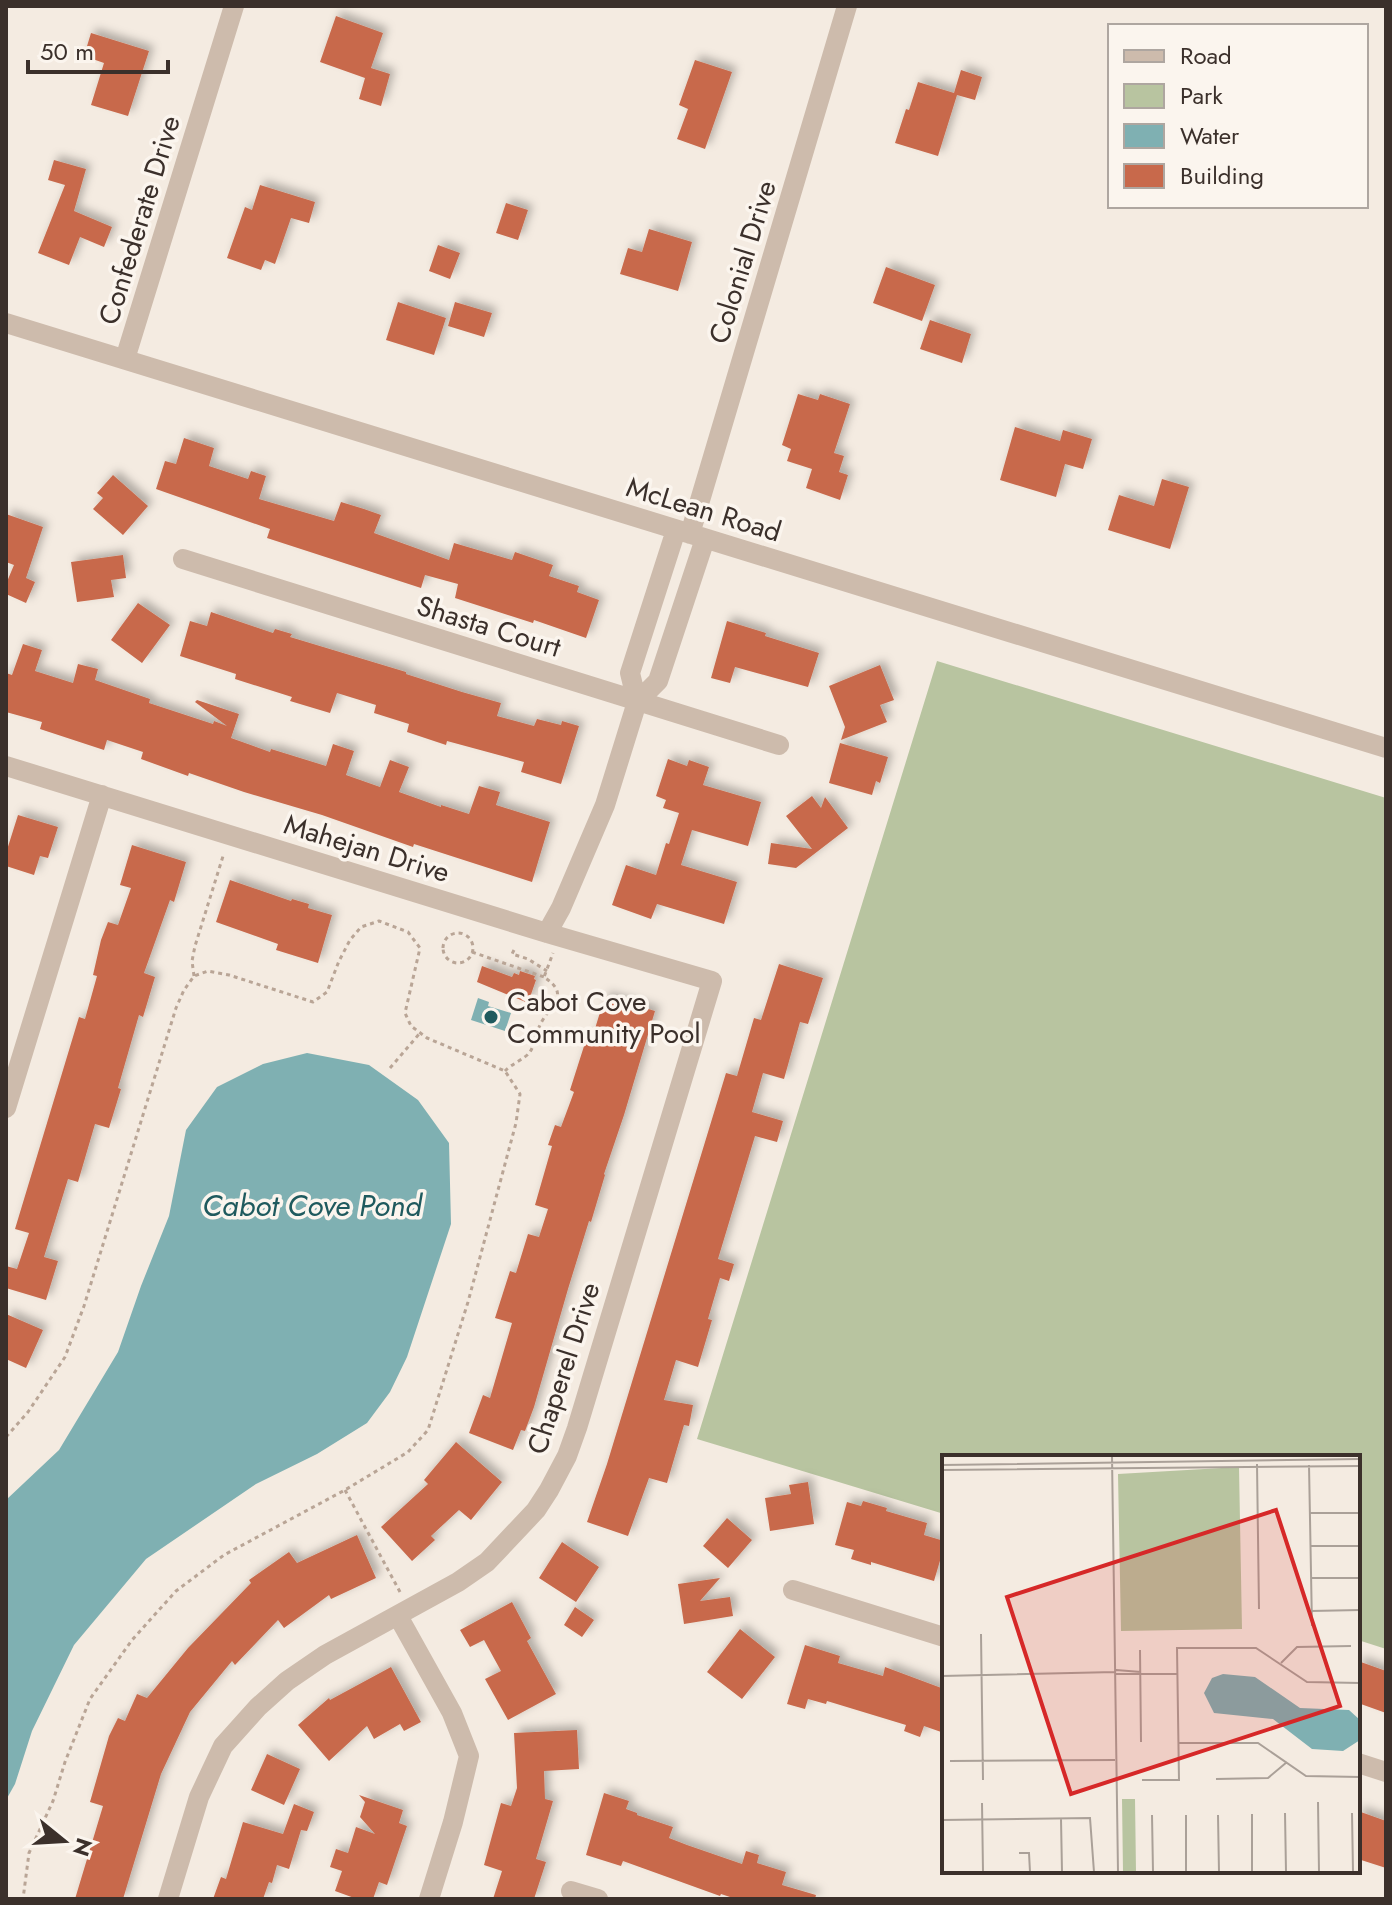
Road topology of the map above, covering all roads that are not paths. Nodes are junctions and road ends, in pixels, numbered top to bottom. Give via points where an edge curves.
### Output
1 (234, 6) edge
2 (847, 6) edge
3 (6, 323) edge
4 (125, 359) junction
5 (690, 534) junction
6 (183, 559) dead end
7 (637, 702) junction
8 (779, 745) dead end
9 (1386, 748) edge
10 (6, 766) edge
11 (102, 795) junction
12 (547, 933) junction
13 (712, 981) joint
14 (6, 1108) edge
15 (793, 1590) dead end
16 (398, 1616) junction
17 (942, 1636) edge
18 (1360, 1764) edge
19 (1386, 1772) edge
20 (571, 1891) dead end
21 (168, 1899) edge
22 (429, 1899) edge
23 (598, 1899) edge

1 - 4 street, Confederate Drive
2 - 5 street, Colonial Drive
3 - 4 street, McLean Road
4 - 5 street, McLean Road
5 - 7 street via 658,681
5 - 7 street via 630,673
5 - 9 street, McLean Road
6 - 7 street, Shasta Court
7 - 8 street, Shasta Court
7 - 12 street via 605,805
10 - 11 street, Mahejan Drive
11 - 12 street, Mahejan Drive
11 - 14 street
12 - 13 street, Mahejan Drive
13 - 16 street, Chaperel Drive via 567,1456 536,1510 487,1562
15 - 17 street
16 - 21 street, Chaperel Drive via 287,1681 223,1746 199,1797
16 - 22 street via 452,1713 469,1756
18 - 19 street
20 - 23 street

